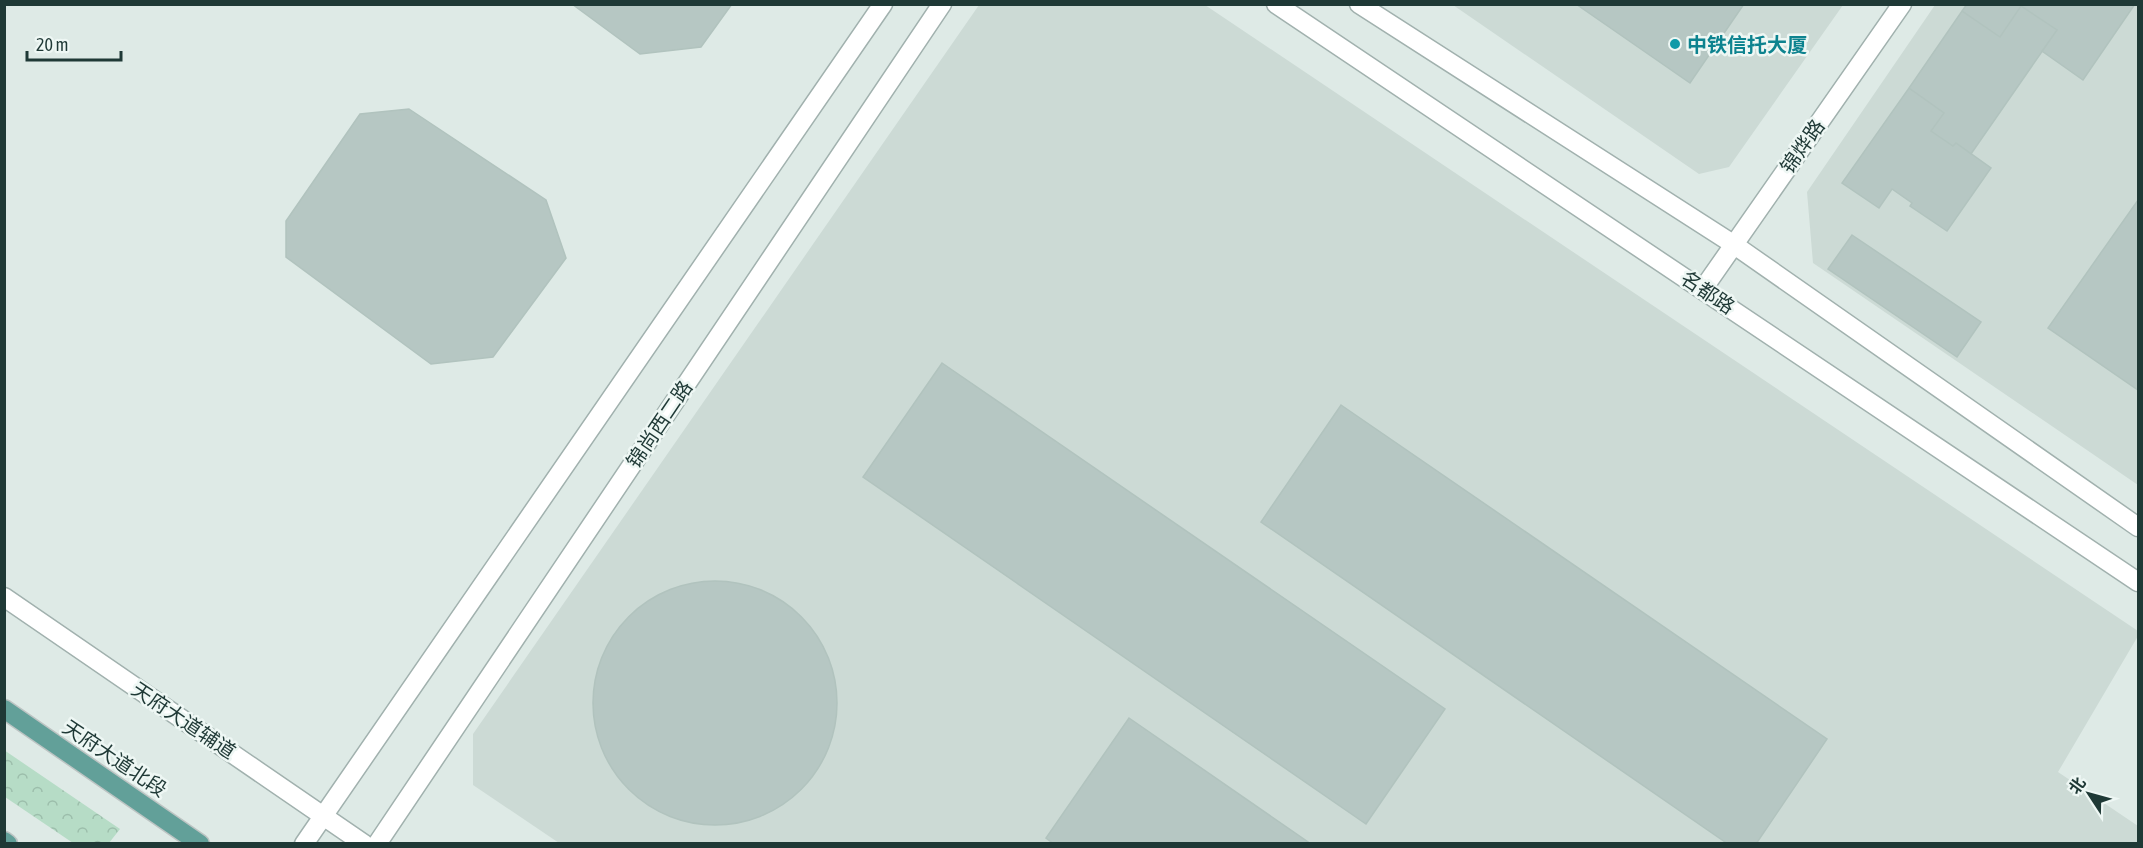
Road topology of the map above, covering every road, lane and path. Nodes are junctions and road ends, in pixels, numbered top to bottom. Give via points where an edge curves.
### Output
1 (883, 4) edge
2 (942, 4) edge
3 (1276, 4) edge
4 (1359, 4) edge
5 (1902, 4) edge
6 (1733, 244) junction
7 (1703, 289) junction
8 (2139, 526) edge
9 (2139, 582) edge
10 (4, 597) edge
11 (4, 709) edge
12 (323, 816) junction
13 (4, 841) edge
14 (8, 843) edge
15 (200, 843) edge
16 (304, 843) edge
17 (364, 843) edge
18 (376, 843) edge

1 - 12 street
2 - 18 street, 锦尚西二路
3 - 7 street, 名都路
4 - 6 street
5 - 6 street, 锦烨路
6 - 7 street, 锦烨路
6 - 8 street
7 - 9 street, 名都路
10 - 12 street, 天府大道辅道
11 - 15 main road, 天府大道北段
12 - 16 street
12 - 17 street, 天府大道辅道
13 - 14 main road

